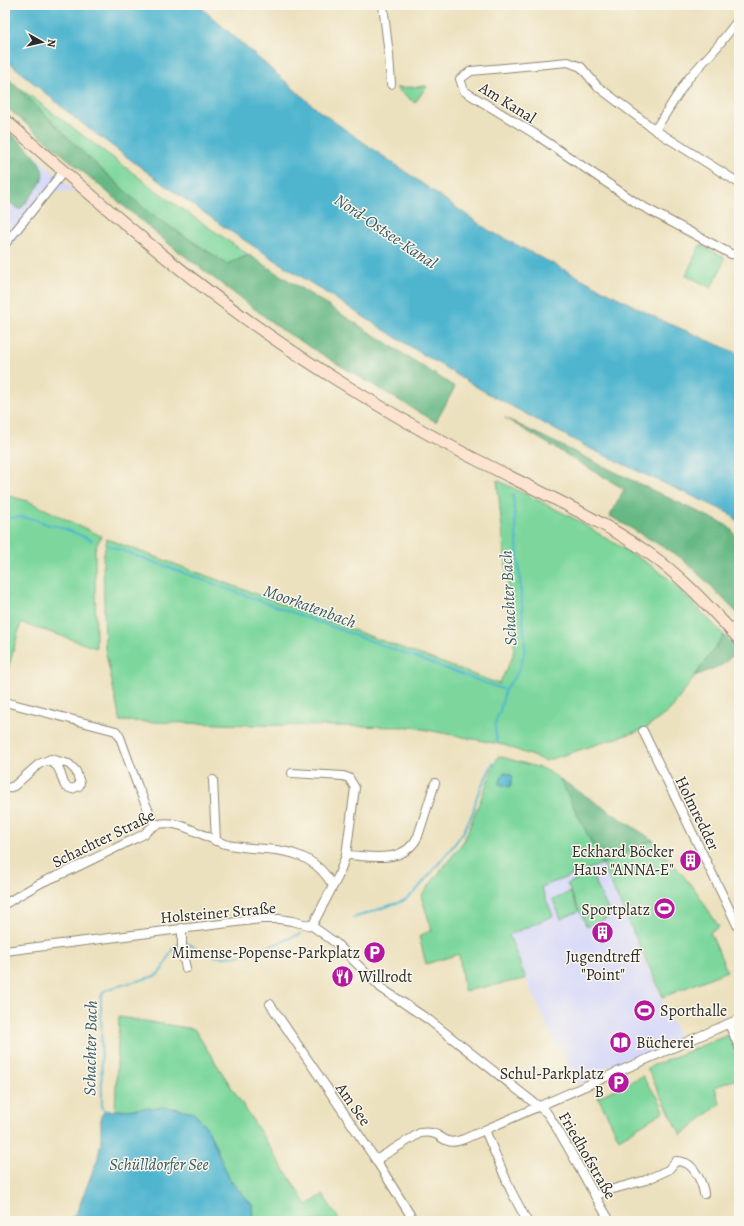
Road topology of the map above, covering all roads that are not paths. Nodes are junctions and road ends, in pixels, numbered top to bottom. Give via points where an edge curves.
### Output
1 (383, 5) edge
2 (739, 19) edge
3 (390, 84) dead end
4 (5, 120) edge
5 (655, 130) junction
6 (64, 171) junction
7 (739, 183) edge
8 (5, 244) edge
9 (739, 255) edge
10 (739, 639) edge
11 (5, 702) edge
12 (643, 731) dead end
13 (47, 761) dead end
14 (292, 773) dead end
15 (213, 780) dead end
16 (435, 783) dead end
17 (5, 789) edge
18 (155, 825) junction
19 (216, 841) junction
20 (346, 855) junction
21 (333, 886) junction
22 (5, 904) edge
23 (312, 926) junction
24 (182, 928) junction
25 (739, 929) edge
26 (5, 951) edge
27 (186, 968) dead end
28 (270, 1004) dead end
29 (739, 1019) edge
30 (729, 1024) junction
31 (739, 1047) edge
32 (538, 1106) junction
33 (485, 1130) junction
34 (376, 1160) junction
35 (704, 1194) dead end
36 (595, 1196) junction
37 (414, 1221) edge
38 (527, 1221) edge
39 (610, 1221) edge

1 - 3 street
2 - 5 street via 687,80
4 - 6 main road
5 - 7 street, Am Kanal
5 - 9 street, Am Kanal via 597,86 581,67 568,62 471,71 460,79 464,91 535,134 638,204 731,254
6 - 8 street
6 - 10 main road via 208,292 300,357 444,442 575,509 647,551 672,570
11 - 18 street via 116,731
12 - 25 street, Holmredder
13 - 17 street via 39,764 14,786
14 - 20 street via 349,778 354,794
15 - 19 street
16 - 20 street via 415,843 404,853 386,857
18 - 19 street, Schachter Straße via 175,824
18 - 22 street, Schachter Straße via 142,835 44,882
19 - 21 street, Schachter Straße via 301,856 321,869
20 - 21 street
21 - 23 street
23 - 24 street, Holsteiner Straße via 261,918
23 - 32 street, Holsteiner Straße via 336,944 381,988 429,1020
24 - 26 street, Holsteiner Straße
24 - 27 street
28 - 34 street, Am See
29 - 30 street
30 - 31 street
30 - 32 street
32 - 33 street
32 - 36 street, Friedhofstraße via 556,1126
33 - 34 street via 456,1142 449,1142 432,1132 420,1133
33 - 38 street
34 - 37 street, Am See
35 - 36 street via 703,1186 688,1164 676,1161 668,1170 651,1178
36 - 39 street, Friedhofstraße

